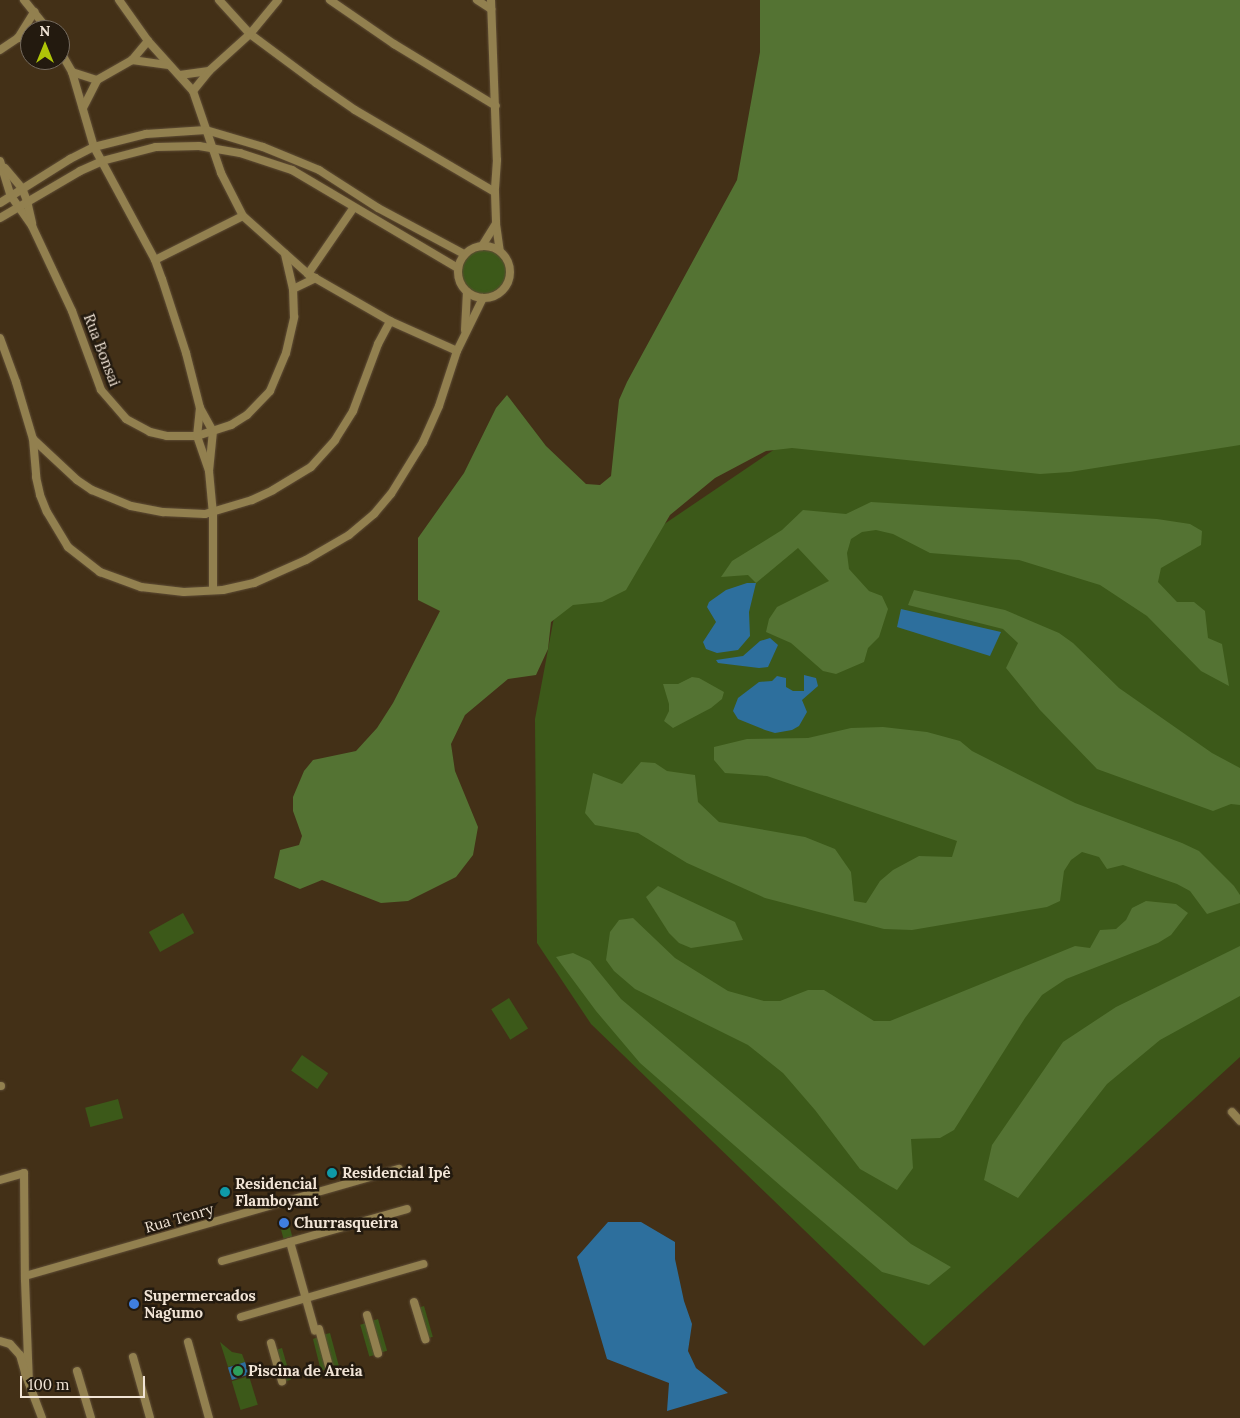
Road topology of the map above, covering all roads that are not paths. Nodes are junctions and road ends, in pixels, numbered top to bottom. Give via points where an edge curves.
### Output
1 (24, 0) edge
2 (119, 0) edge
3 (219, 0) edge
4 (278, 0) edge
5 (330, 0) edge
6 (476, 0) edge
7 (491, 0) edge
8 (491, 9) junction
9 (34, 12) junction
10 (40, 20) edge
11 (250, 34) junction
12 (18, 38) joint
13 (148, 41) junction
14 (0, 50) edge
15 (132, 60) junction
16 (169, 65) junction
17 (70, 68) edge
18 (209, 71) junction
19 (72, 72) junction
20 (180, 75) junction
21 (97, 80) junction
22 (193, 91) junction
23 (496, 106) junction
24 (83, 108) junction
25 (206, 130) junction
26 (94, 147) junction
27 (212, 148) junction
28 (102, 161) junction
29 (1, 162) edge
30 (22, 188) junction
31 (495, 192) junction
32 (11, 196) junction
33 (27, 200) junction
34 (0, 202) edge
35 (18, 207) junction
36 (354, 207) junction
37 (243, 216) junction
38 (0, 218) edge
39 (496, 224) junction
40 (32, 226) junction
41 (482, 246) junction
42 (500, 251) junction
43 (284, 254) junction
44 (464, 254) junction
45 (155, 260) junction
46 (458, 268) junction
47 (308, 274) junction
48 (316, 278) junction
49 (293, 289) junction
50 (467, 292) junction
51 (482, 298) junction
52 (390, 321) junction
53 (465, 332) junction
54 (0, 338) edge
55 (457, 351) junction
56 (200, 408) junction
57 (213, 431) junction
58 (197, 436) junction
59 (33, 439) junction
60 (209, 471) junction
61 (213, 512) junction
62 (213, 590) junction
63 (1232, 1112) dead end
64 (1240, 1121) edge
65 (399, 1169) dead end
66 (0, 1180) edge
67 (407, 1209) dead end
68 (290, 1242) junction
69 (222, 1261) dead end
70 (423, 1264) dead end
71 (25, 1276) junction
72 (306, 1298) junction
73 (414, 1302) dead end
74 (367, 1315) dead end
75 (241, 1317) dead end
76 (425, 1339) dead end
77 (0, 1341) edge
78 (188, 1342) dead end
79 (271, 1343) dead end
80 (378, 1353) dead end
81 (133, 1357) dead end
82 (329, 1367) dead end
83 (77, 1372) dead end
84 (282, 1381) dead end
85 (29, 1382) junction
86 (42, 1418) edge
87 (91, 1418) edge
88 (150, 1418) edge
89 (210, 1418) edge

1 - 9 street
2 - 13 street
3 - 11 street
4 - 11 street
5 - 23 street via 394,44
6 - 8 street
7 - 8 street
8 - 23 street
9 - 10 street
9 - 12 street
11 - 18 street
11 - 31 street via 355,110
12 - 14 street
13 - 15 street
13 - 16 street
15 - 16 street
15 - 21 street
16 - 20 street
17 - 19 street
18 - 20 street
18 - 22 street
19 - 21 street
19 - 24 street
20 - 22 street
21 - 24 street
22 - 25 street
23 - 31 street
24 - 26 street
25 - 26 street via 146,134
25 - 27 street
25 - 44 street via 264,147 319,170 378,208
26 - 28 street
26 - 30 street
27 - 28 street via 156,147
27 - 36 street via 247,155 292,170
27 - 37 street via 226,186
28 - 33 street
28 - 45 street
29 - 30 street
29 - 32 street
30 - 32 street
30 - 33 street
31 - 39 street
32 - 34 street
32 - 35 street
33 - 35 street
33 - 40 street
35 - 38 street
35 - 40 street
36 - 46 street
36 - 47 street
37 - 43 street
37 - 45 street
39 - 41 street
39 - 42 street
40 - 58 street, Rua Bonsai via 72,311 99,385 108,400 126,420 144,430 167,436
41 - 42 street
41 - 44 street
42 - 51 street via 510,265 508,282 498,295
43 - 47 street
43 - 49 street, Rua Bonsai
44 - 46 street
45 - 56 street via 186,353
46 - 50 street via 461,285
47 - 48 street
48 - 49 street
48 - 52 street
49 - 57 street, Rua Bonsai via 292,331 270,391 247,416
50 - 51 street
50 - 53 street
51 - 53 street
52 - 55 street
52 - 61 street via 353,411 323,455 273,490
53 - 55 street
54 - 59 street
55 - 62 street via 423,442 391,494 374,514 349,535 306,560 254,583
56 - 57 street
56 - 58 street
57 - 58 street, Rua Bonsai
57 - 60 street
58 - 60 street
59 - 61 street via 77,480 118,501 163,512
59 - 62 street via 36,477 47,512 68,547 82,560 120,581 141,587 184,592
60 - 61 street
61 - 62 street
63 - 64 street
65 - 71 street, Rua Tenry
66 - 71 street via 24,1173
67 - 68 street
68 - 69 street
68 - 72 street
70 - 72 street
71 - 85 street
72 - 75 street
72 - 82 street
73 - 76 street
74 - 80 street
77 - 85 street via 17,1350
78 - 89 street
79 - 84 street
81 - 88 street
83 - 87 street
85 - 86 street

